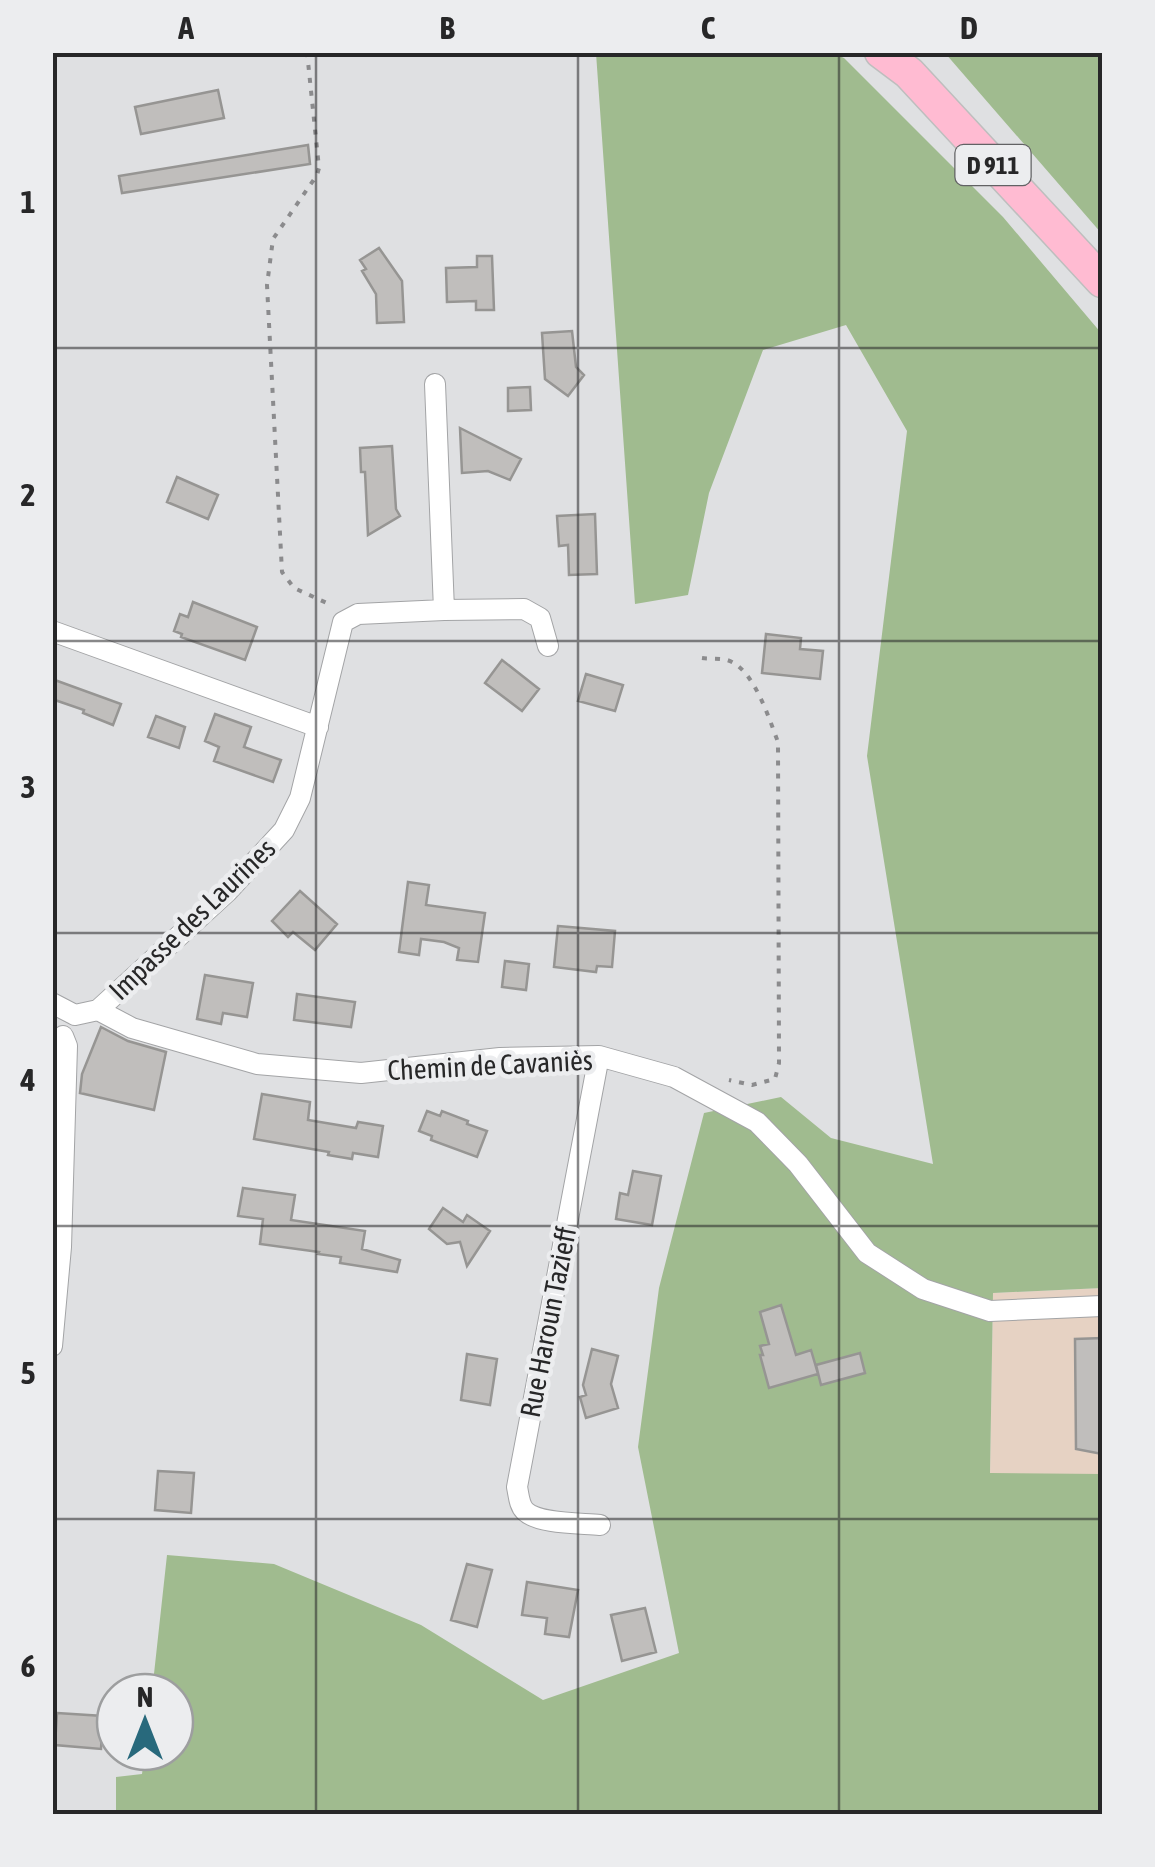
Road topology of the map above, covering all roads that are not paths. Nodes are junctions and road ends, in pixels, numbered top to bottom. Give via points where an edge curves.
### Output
1 (881, 52) edge
2 (1102, 282) edge
3 (435, 384) dead end
4 (444, 610) junction
5 (52, 630) edge
6 (548, 646) dead end
7 (318, 727) junction
8 (52, 1003) edge
9 (98, 1010) junction
10 (75, 1015) junction
11 (58, 1038) edge
12 (598, 1056) junction
13 (1102, 1306) edge
14 (52, 1346) edge
15 (600, 1525) dead end

1 - 2 main road, D 911
3 - 4 street
4 - 6 street via 524,609 540,618
4 - 7 street, Impasse des Laurines via 358,614 344,622
5 - 7 street
7 - 9 street, Impasse des Laurines via 300,798 284,830
8 - 10 street
9 - 10 street, Impasse des Laurines
9 - 12 street, Chemin de Cavaniès via 132,1028 257,1064 362,1073 500,1058
10 - 11 street
11 - 14 street via 67,1046 62,1247
12 - 13 street, Chemin de Cavaniès via 674,1077 757,1122 867,1253 923,1289 990,1311
12 - 15 street, Rue Haroun Tazieff via 517,1487 528,1514

